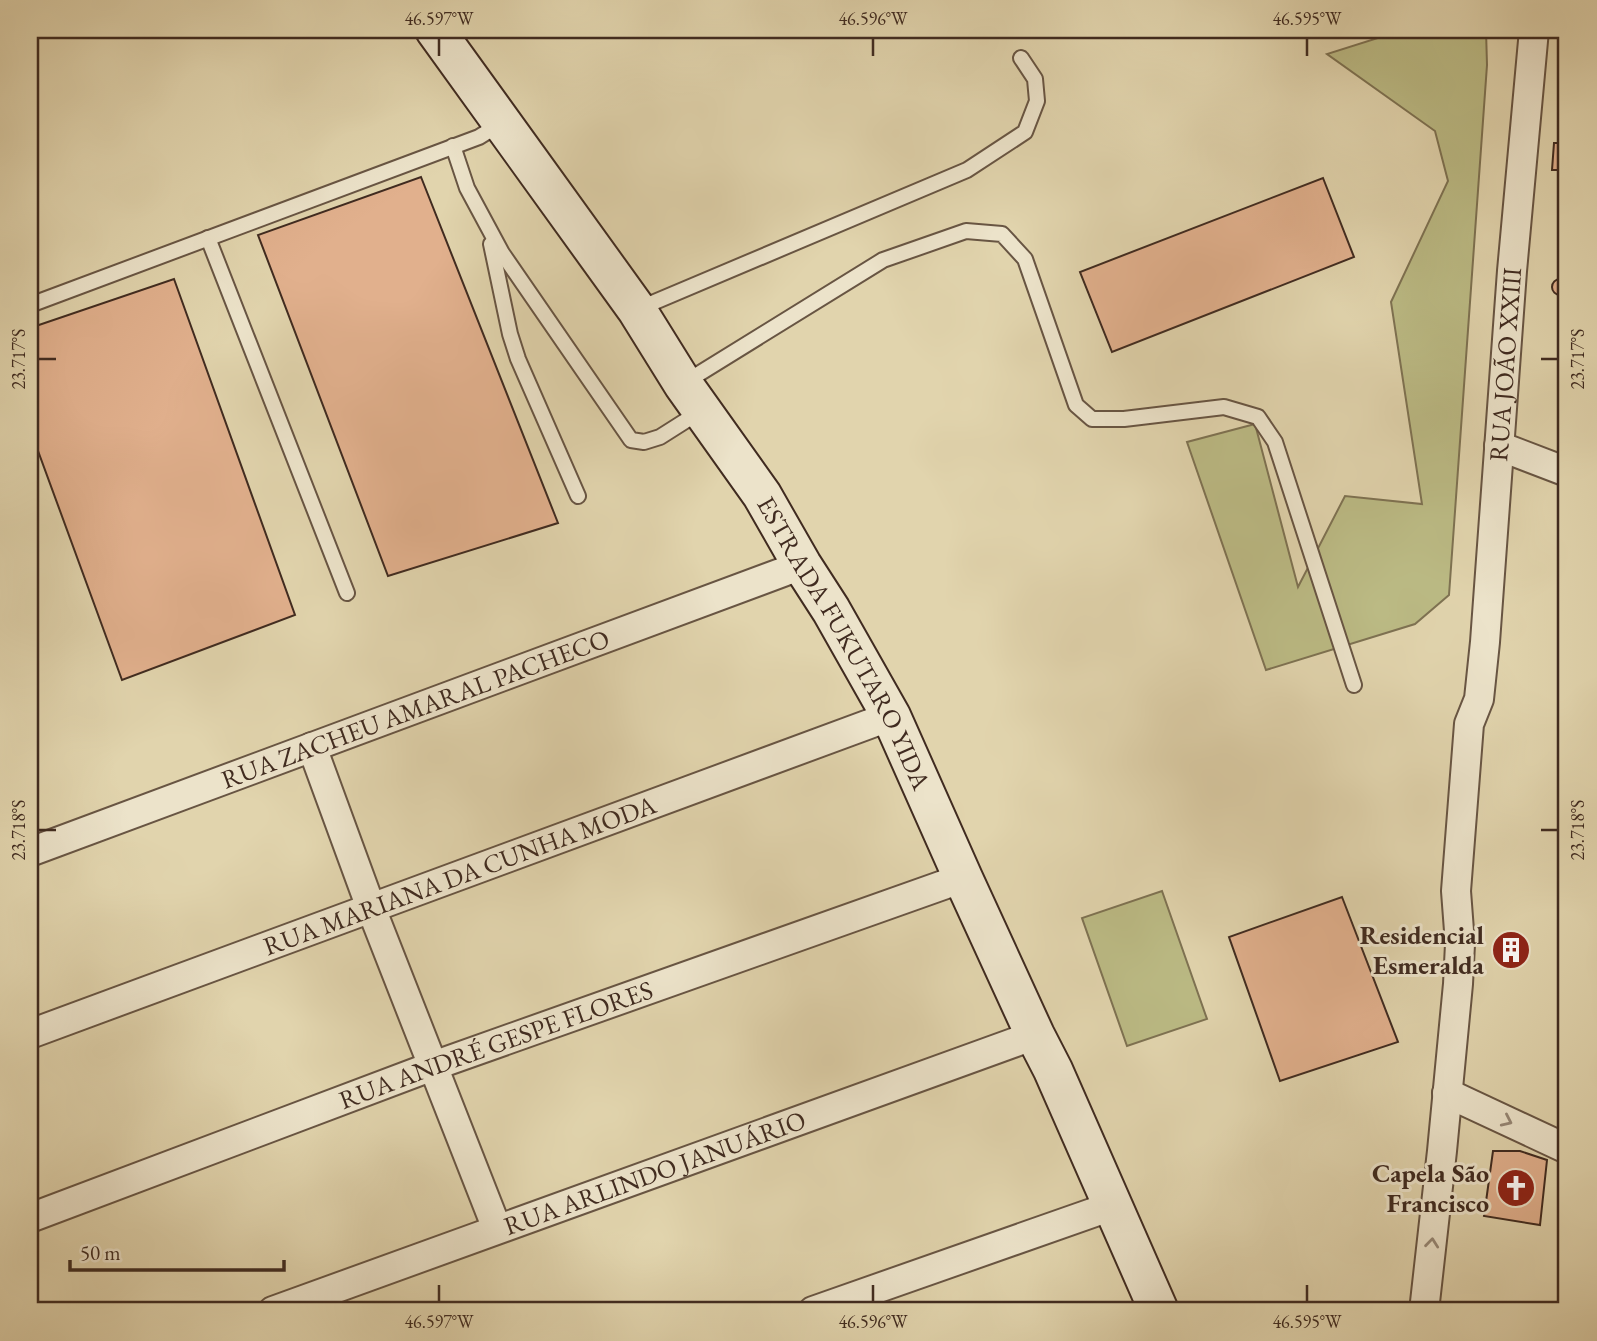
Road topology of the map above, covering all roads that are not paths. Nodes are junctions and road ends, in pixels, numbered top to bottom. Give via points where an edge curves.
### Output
1 (435, 30) edge
2 (1534, 30) edge
3 (1021, 58) dead end
4 (502, 123) junction
5 (453, 146) junction
6 (488, 229) junction
7 (208, 238) junction
8 (30, 305) edge
9 (637, 310) junction
10 (693, 397) junction
11 (1499, 446) junction
12 (1567, 472) edge
13 (578, 496) dead end
14 (802, 565) junction
15 (347, 593) dead end
16 (1354, 685) dead end
17 (891, 716) junction
18 (312, 747) junction
19 (30, 852) edge
20 (963, 878) junction
21 (372, 908) junction
22 (30, 1034) edge
23 (1035, 1035) junction
24 (433, 1066) junction
25 (1447, 1093) junction
26 (1567, 1149) edge
27 (1112, 1206) junction
28 (30, 1218) edge
29 (497, 1229) junction
30 (1428, 1310) edge
31 (273, 1311) edge
32 (813, 1311) edge
33 (1159, 1311) edge

1 - 4 street, ESTRADA FUKUTARO YIDA
2 - 11 street, RUA JOÃO XXIII
3 - 9 lane via 1035,79 1037,101 1026,132 967,170
4 - 5 lane
4 - 9 street, ESTRADA FUKUTARO YIDA
5 - 6 lane
5 - 7 lane
6 - 10 lane via 631,440 660,437
6 - 13 lane via 518,359
7 - 8 lane
7 - 15 lane
9 - 10 street, ESTRADA FUKUTARO YIDA
10 - 14 street, ESTRADA FUKUTARO YIDA via 762,495
10 - 16 lane via 883,260 966,231 1002,234 1026,259 1076,405 1092,419 1224,407 1258,416 1275,442
11 - 12 street
11 - 25 street, RUA JOÃO XXIII via 1479,699 1469,724 1455,891 1460,943
14 - 17 street, ESTRADA FUKUTARO YIDA
14 - 18 street, RUA ZACHEU AMARAL PACHECO
17 - 20 street, ESTRADA FUKUTARO YIDA
17 - 21 street, RUA MARIANA DA CUNHA MODA
18 - 19 street, RUA ZACHEU AMARAL PACHECO
18 - 21 street
20 - 23 street, ESTRADA FUKUTARO YIDA
20 - 24 street, RUA ANDRÉ GESPE FLORES
21 - 22 street, RUA MARIANA DA CUNHA MODA
21 - 24 street
23 - 27 street, ESTRADA FUKUTARO YIDA
23 - 29 street, RUA ARLINDO JANUÁRIO
24 - 28 street, RUA ANDRÉ GESPE FLORES
24 - 29 street
25 -> 26 street
30 -> 25 street, RUA JOÃO XXIII
27 - 32 street
27 - 33 street, ESTRADA FUKUTARO YIDA
29 - 31 street, RUA ARLINDO JANUÁRIO

